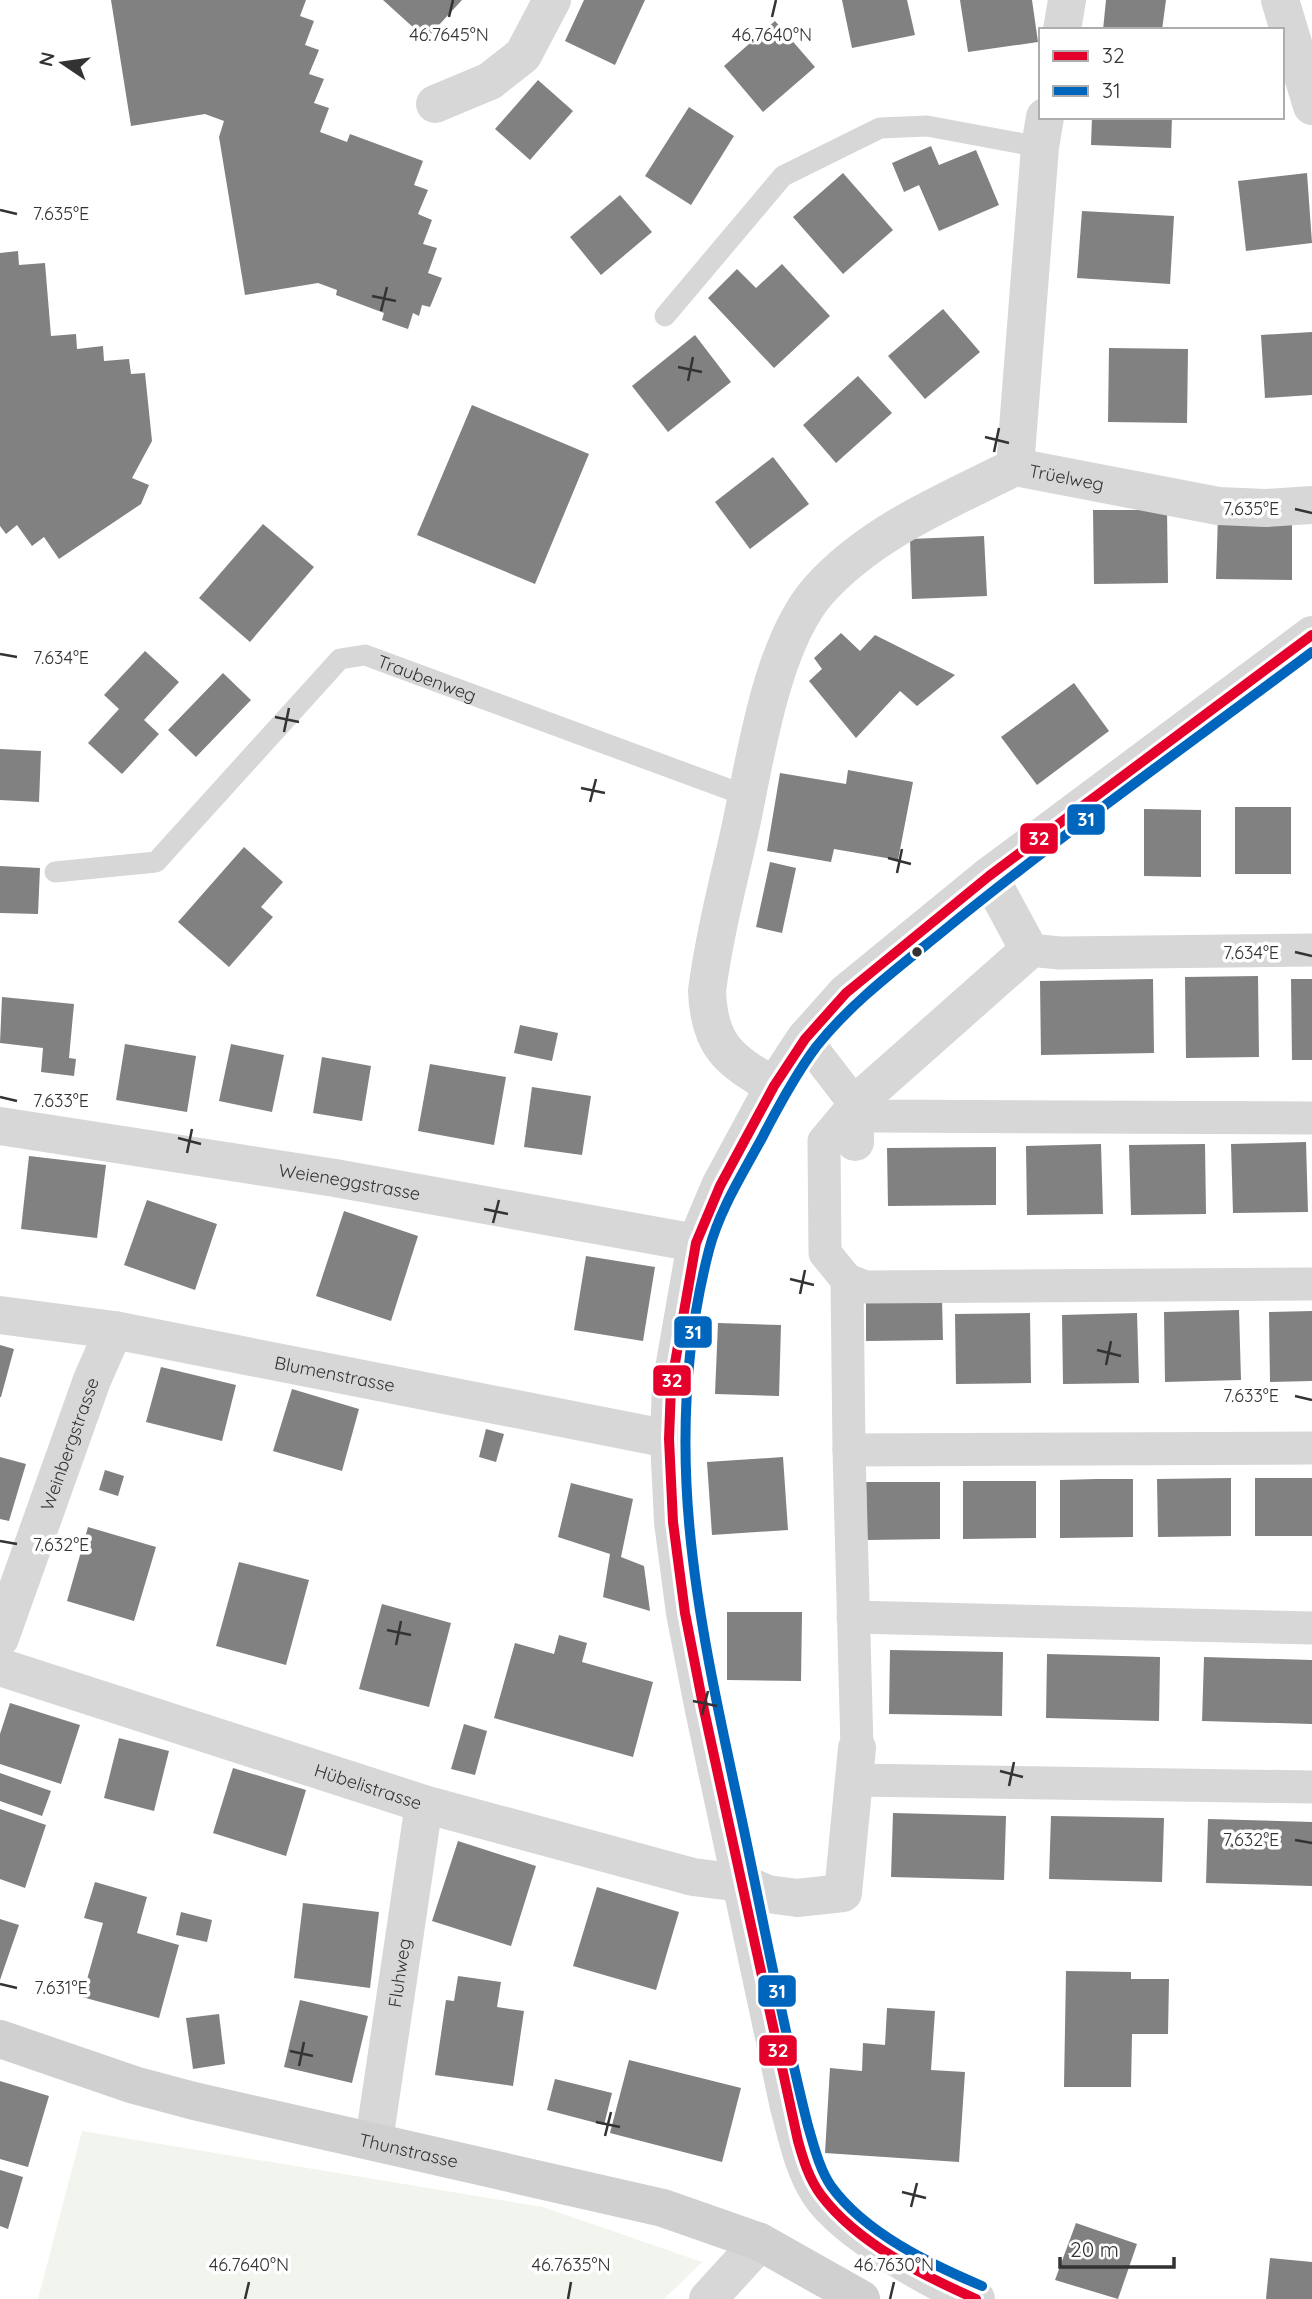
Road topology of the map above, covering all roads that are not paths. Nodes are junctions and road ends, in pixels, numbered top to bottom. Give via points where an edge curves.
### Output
1 (552, 0) edge
2 (1067, 0) edge
3 (1280, 0) edge
4 (1062, 28) edge
5 (435, 104) dead end
6 (1312, 106) edge
7 (1043, 132) edge
8 (665, 316) dead end
9 (1015, 467) junction
10 (1312, 505) edge
11 (1312, 635) edge
12 (747, 796) junction
13 (55, 872) dead end
14 (989, 876) junction
15 (1029, 950) junction
16 (1312, 950) edge
17 (805, 1039) junction
18 (774, 1086) junction
19 (855, 1104) junction
20 (1312, 1118) edge
21 (0, 1126) edge
22 (855, 1142) dead end
23 (696, 1243) junction
24 (847, 1280) junction
25 (1312, 1284) edge
26 (0, 1315) edge
27 (114, 1330) junction
28 (668, 1439) junction
29 (1312, 1448) edge
30 (849, 1450) junction
31 (853, 1617) junction
32 (1312, 1628) edge
33 (0, 1638) edge
34 (0, 1667) edge
35 (855, 1764) junction
36 (1312, 1787) edge
37 (424, 1804) junction
38 (741, 1883) junction
39 (0, 2039) edge
40 (373, 2141) junction
41 (760, 2242) junction
42 (823, 2285) edge
43 (964, 2296) edge
44 (708, 2299) edge
45 (861, 2299) edge

1 - 5 street via 523,55 490,81
2 - 4 street
3 - 6 street
7 - 8 lane, Trüelweg via 880,128 783,176
7 - 9 street, Trüelweg
9 - 10 street, Trüelweg via 1218,506
9 - 12 street via 889,531 851,558 817,592 789,636
11 - 14 street
12 - 13 lane, Traubenweg via 365,655 340,659 156,862
12 - 18 street via 710,964 708,1013 724,1052
14 - 15 street
14 - 17 street via 846,993
15 - 16 street
15 - 19 street
17 - 18 street
17 - 19 street
18 - 23 street via 720,1186
19 - 20 street via 875,1116
19 - 22 street
19 - 24 street via 824,1141 825,1252
21 - 23 street, Weieneggstrasse via 335,1178
23 - 28 street via 671,1386
24 - 25 street via 865,1287
24 - 30 street
26 - 27 street, Blumenstrasse
27 - 28 street, Blumenstrasse
27 - 33 street, Weinbergstrasse
28 - 38 street via 685,1613
29 - 30 street
30 - 31 street
31 - 32 street
31 - 35 street
34 - 37 street, Hübelistrasse
35 - 36 street
35 - 38 street, Hübelistrasse via 843,1893 797,1898 768,1894
37 - 38 street, Hübelistrasse via 693,1877
37 - 40 street, Fluhweg
38 - 43 street via 789,2107 820,2194 847,2223
39 - 40 main road, Thunstrasse via 169,2095
40 - 41 main road, Thunstrasse via 650,2204
41 - 42 main road, Thunstrasse
41 - 44 street
42 - 45 main road, Thunstrasse

